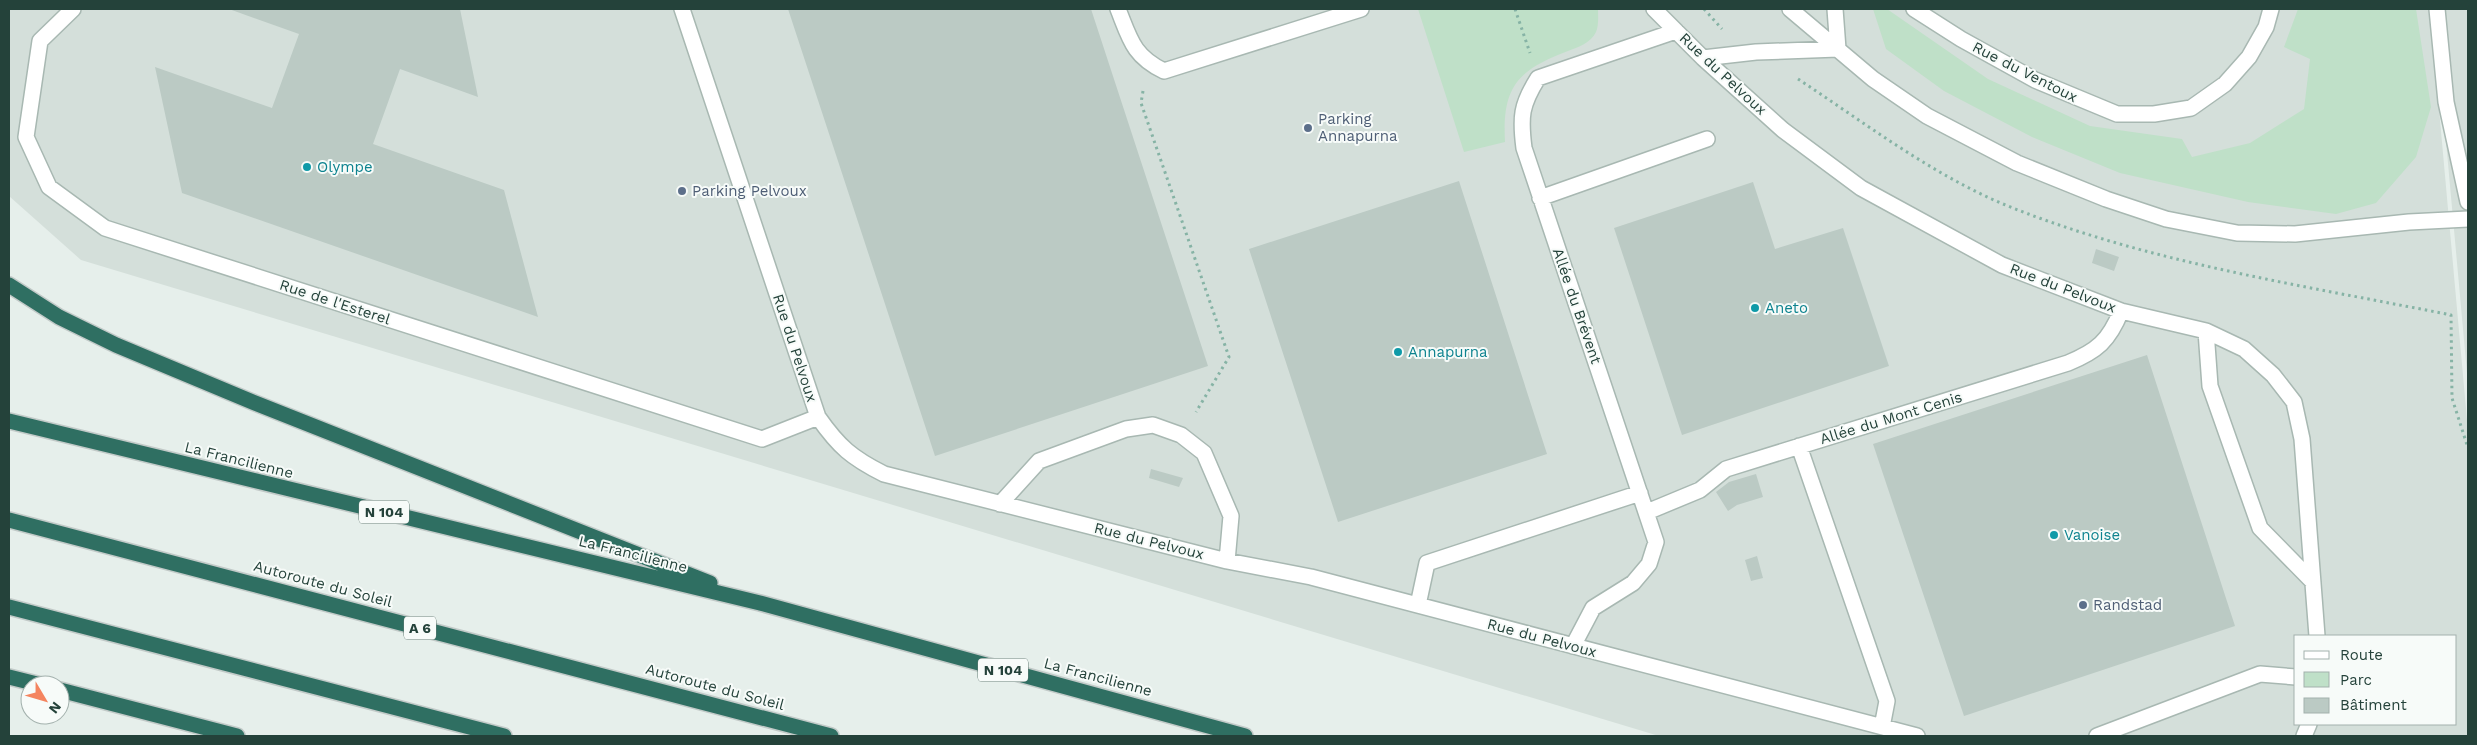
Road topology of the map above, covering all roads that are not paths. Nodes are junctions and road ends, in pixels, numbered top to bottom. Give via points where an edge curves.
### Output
1 (73, 9) edge
2 (682, 9) edge
3 (1118, 9) edge
4 (1360, 9) edge
5 (1654, 9) edge
6 (1790, 9) edge
7 (1835, 9) edge
8 (1914, 9) edge
9 (2271, 9) edge
10 (2437, 9) edge
11 (1676, 31) junction
12 (1838, 49) junction
13 (1703, 58) junction
14 (1707, 139) dead end
15 (1540, 198) junction
16 (2468, 202) edge
17 (2468, 219) edge
18 (9, 285) edge
19 (2121, 311) junction
20 (2206, 331) junction
21 (818, 417) junction
22 (9, 421) edge
23 (1799, 446) junction
24 (1640, 493) junction
25 (1000, 504) junction
26 (1647, 512) junction
27 (9, 520) edge
28 (1227, 561) junction
29 (2313, 582) junction
30 (760, 603) junction
31 (1418, 605) junction
32 (9, 607) edge
33 (2317, 635) edge
34 (1573, 646) junction
35 (2294, 677) edge
36 (70, 693) edge
37 (1882, 727) junction
38 (237, 736) edge
39 (504, 736) edge
40 (831, 736) edge
41 (1245, 736) edge
42 (1917, 736) edge
43 (2098, 736) edge

1 - 21 street, Rue de l'Esterel via 40,41 26,137 49,187 105,228 762,439
2 - 21 street, Rue du Pelvoux
3 - 4 street via 1133,48 1148,63 1164,71
5 - 11 street, Rue du Pelvoux
6 - 12 street
7 - 12 street
8 - 9 street, Rue du Ventoux via 2035,80 2117,114 2154,114 2191,108 2225,84 2249,57 2266,27
10 - 16 street via 2446,102
11 - 13 street, Rue du Pelvoux
11 - 15 street, Allée du Brévent via 1538,78 1528,94 1520,120 1524,148
12 - 13 street
12 - 17 street via 1873,79 1927,116 2009,158 2106,199 2166,219 2237,233 2295,234
13 - 19 street, Rue du Pelvoux via 1783,130 1861,188 2002,265
14 - 15 street
15 - 24 street, Allée du Brévent
18 - 30 highway via 59,317 133,352
19 - 20 street, Rue du Pelvoux
19 - 23 street, Allée du Mont Cenis via 2113,332 2092,353
20 - 29 street via 2210,386 2260,528
20 - 29 street, Rue du Pelvoux via 2244,349 2273,375 2294,402 2302,439
21 - 25 street, Rue du Pelvoux via 833,438 855,459 884,474
22 - 30 highway, La Francilienne / N 104
23 - 26 street, Allée du Mont Cenis via 1726,469 1700,490
23 - 37 street via 1887,702
24 - 26 street, Allée du Brévent
24 - 31 street via 1427,563
25 - 28 street, Rue du Pelvoux
25 - 28 street via 1039,460 1126,429 1153,424 1181,436 1204,453 1231,516
26 - 34 street, Allée du Brévent via 1656,542 1649,564 1633,583 1593,608
27 - 40 highway, Autoroute du Soleil / A 6
28 - 31 street, Rue du Pelvoux via 1311,577
29 - 33 street, Rue du Pelvoux
30 - 41 highway, La Francilienne / N 104
31 - 34 street, Rue du Pelvoux
32 - 39 highway
34 - 37 street, Rue du Pelvoux
35 - 43 street via 2260,674
36 - 38 highway
37 - 42 street, Rue du Pelvoux

